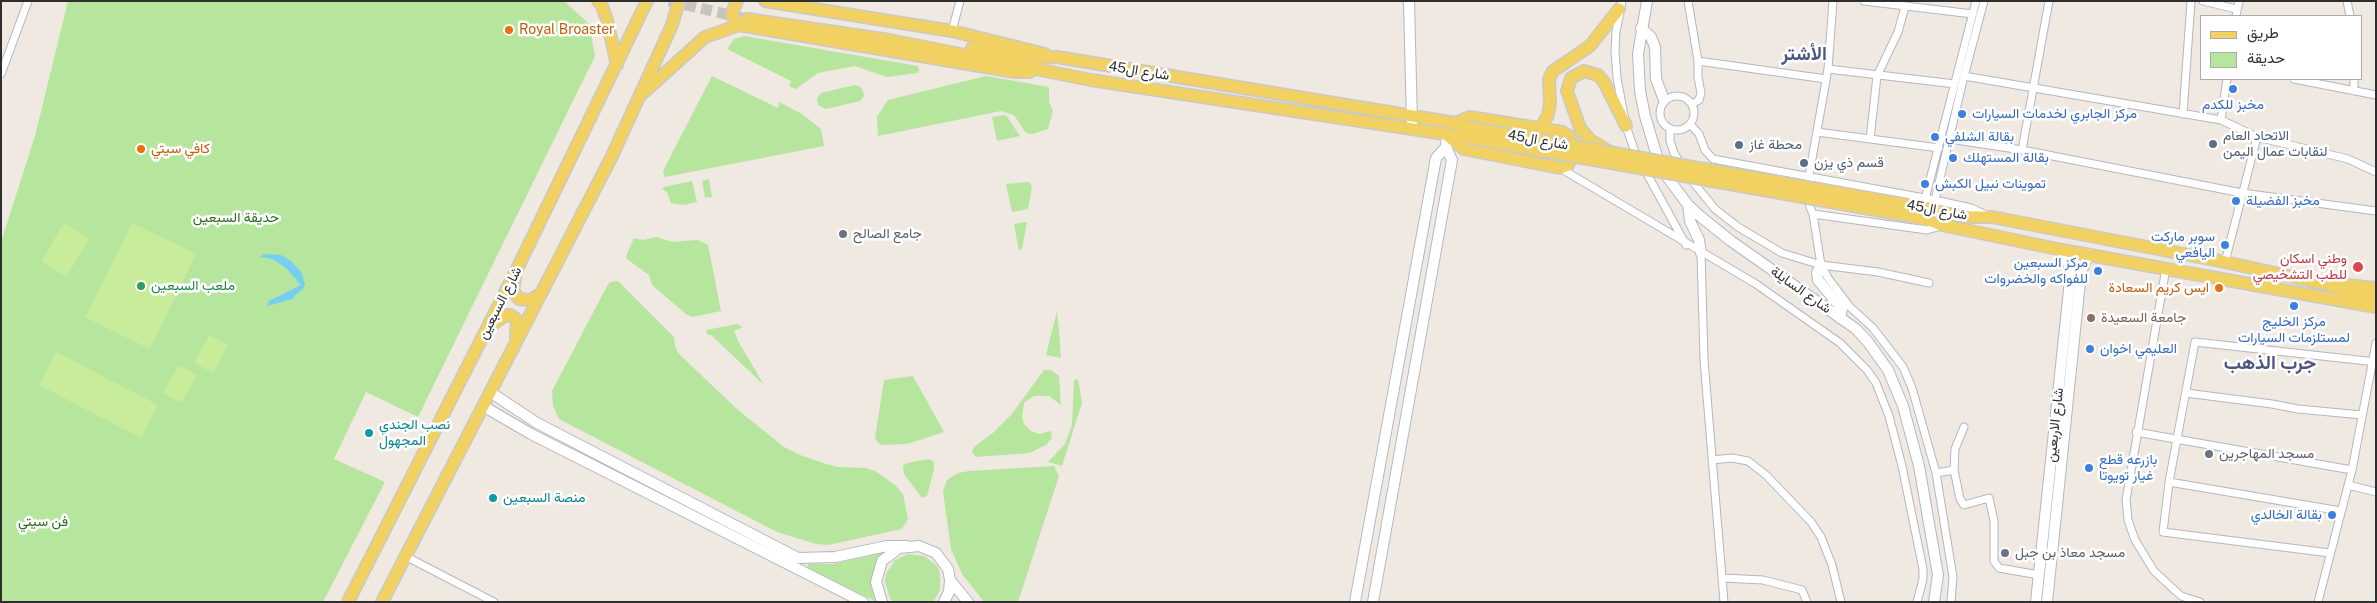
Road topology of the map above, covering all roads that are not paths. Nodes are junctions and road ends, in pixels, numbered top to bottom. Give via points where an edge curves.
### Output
1 (28, 1) edge
2 (598, 1) edge
3 (647, 1) edge
4 (679, 1) edge
5 (737, 1) edge
6 (765, 1) edge
7 (960, 1) edge
8 (1409, 1) edge
9 (1646, 1) edge
10 (1688, 1) edge
11 (1833, 1) edge
12 (1864, 1) edge
13 (1976, 1) edge
14 (1984, 1) edge
15 (2049, 1) edge
16 (2192, 1) edge
17 (2203, 1) edge
18 (2239, 1) edge
19 (2347, 1) edge
20 (1621, 5) edge
21 (1905, 7) junction
22 (2236, 13) edge
23 (1973, 14) junction
24 (2350, 15) edge
25 (745, 19) junction
26 (1641, 28) junction
27 (952, 31) junction
28 (1056, 58) junction
29 (1698, 61) junction
30 (618, 65) junction
31 (1828, 69) junction
32 (2, 70) edge
33 (1877, 76) junction
34 (1964, 76) junction
35 (1826, 79) junction
36 (2227, 80) edge
37 (2299, 80) edge
38 (2354, 80) edge
39 (1955, 84) junction
40 (2033, 89) junction
41 (2354, 91) junction
42 (2376, 94) edge
43 (639, 96) junction
44 (1664, 100) junction
45 (1692, 104) junction
46 (2183, 114) junction
47 (1413, 116) junction
48 (2221, 120) junction
49 (1690, 124) junction
50 (1626, 126) junction
51 (1537, 127) junction
52 (1411, 129) junction
53 (1462, 129) junction
54 (1670, 129) junction
55 (1817, 132) junction
56 (1447, 135) junction
57 (2257, 137) junction
58 (1870, 139) junction
59 (1950, 139) junction
60 (1446, 147) junction
61 (1939, 148) junction
62 (2022, 150) junction
63 (1614, 154) junction
64 (1560, 168) junction
65 (2376, 172) edge
66 (1809, 176) junction
67 (2242, 193) junction
68 (1925, 199) junction
69 (1935, 200) junction
70 (1688, 205) junction
71 (1906, 210) junction
72 (2376, 211) edge
73 (1813, 214) junction
74 (1992, 217) junction
75 (1942, 225) junction
76 (1686, 245) junction
77 (2062, 250) junction
78 (1701, 253) junction
79 (2090, 254) junction
80 (2226, 262) junction
81 (1820, 265) junction
82 (2166, 268) junction
83 (2076, 271) junction
84 (515, 273) junction
85 (1929, 283) dead end
86 (2324, 284) junction
87 (2376, 288) edge
88 (541, 293) junction
89 (2376, 296) edge
90 (2322, 298) junction
91 (2376, 307) edge
92 (2376, 315) edge
93 (1840, 318) junction
94 (489, 326) junction
95 (516, 342) junction
96 (2376, 343) edge
97 (2374, 362) edge
98 (490, 392) junction
99 (2186, 393) junction
100 (483, 406) junction
101 (2362, 415) junction
102 (1964, 428) dead end
103 (2136, 432) junction
104 (2177, 439) junction
105 (1712, 460) junction
106 (1954, 470) junction
107 (2352, 470) junction
108 (1936, 472) junction
109 (2168, 482) junction
110 (2348, 485) junction
111 (2376, 492) edge
112 (2341, 511) junction
113 (746, 531) junction
114 (740, 541) junction
115 (907, 546) junction
116 (2330, 553) junction
117 (405, 556) junction
118 (795, 562) junction
119 (2039, 575) junction
120 (1722, 578) junction
121 (950, 580) junction
122 (348, 602) edge
123 (382, 602) edge
124 (494, 602) edge
125 (862, 602) edge
126 (882, 602) edge
127 (944, 602) edge
128 (968, 602) edge
129 (1355, 602) edge
130 (1373, 602) edge
131 (1724, 602) edge
132 (1807, 602) edge
133 (1841, 602) edge
134 (1917, 602) edge
135 (1934, 602) edge
136 (1951, 602) edge
137 (2036, 602) edge
138 (2046, 602) edge
139 (2200, 602) edge
140 (2318, 602) edge

1 - 32 street
2 - 30 main road via 607,20
3 - 30 main road, شارع السبعين
4 - 43 main road via 672,25
5 - 25 main road via 733,6 734,20
6 - 27 main road
7 - 27 street
8 - 47 street
9 - 26 street, شارع السايلة
10 - 29 street
11 - 31 street
12 - 21 street
13 - 23 street
14 - 34 street
15 - 40 street
16 - 46 street
17 - 22 street
18 - 22 street
19 - 24 street
20 - 50 street via 1615,51
20 - 51 main road via 1590,46 1553,71 1549,83 1550,109 1542,126
21 - 23 street
21 - 33 street via 1898,32
23 - 39 street
25 - 28 main road, شارع ال45 via 1028,58
25 - 43 main road via 705,38
25 - 52 main road, شارع ال45 via 1015,72 1045,71
26 - 44 street via 1651,37 1655,47 1656,79
26 - 70 street, شارع السايلة via 1638,67 1645,116 1659,163
27 - 28 main road
28 - 47 main road, شارع ال45
29 - 35 street
29 - 45 street via 1701,97
30 - 84 main road, شارع السبعين
31 - 33 street
31 - 35 street
33 - 39 street
33 - 58 street
34 - 40 street
34 - 59 street
35 - 55 street
36 - 48 street
37 - 41 street
38 - 41 street
39 - 61 street
40 - 46 street
40 - 62 street
41 - 42 street
43 - 88 main road via 612,156
44 - 45 street via 1679,95
44 - 54 street via 1659,109 1660,118
45 - 49 street via 1694,114
46 - 48 street
47 - 52 street
47 - 53 main road, شارع ال45
48 - 57 street
49 - 54 street via 1679,130
49 - 66 street via 1713,159
50 - 63 main road, bridge via 1598,75 1584,71 1571,78 1567,91 1580,128 1590,140
50 - 76 street via 1635,152
51 - 53 main road via 1470,117
51 - 64 main road via 1562,132 1574,144 1568,165
52 - 56 main road, شارع ال45
53 - 56 main road, شارع ال45
53 - 63 main road, شارع ال45, bridge
53 - 71 main road, شارع ال45, bridge
54 - 81 street via 1674,153 1715,209 1782,253
55 - 58 street
55 - 66 street
56 - 60 street
56 - 64 main road via 1464,149
57 - 65 street via 2348,159
57 - 67 street
58 - 61 street
59 - 62 street
59 - 69 street
60 - 129 street via 1436,158
60 - 130 street via 1452,160
61 - 68 street
62 - 67 street
63 - 71 main road, شارع ال45, bridge
64 - 76 street
66 - 68 street
66 - 73 street via 1808,194
67 - 72 street
67 - 80 street
68 - 69 street
69 - 74 street via 1971,208
70 - 78 street
70 - 93 street, شارع السايلة via 1731,241
71 - 74 main road, شارع ال45
71 - 75 main road, شارع ال45
73 - 75 street via 1927,230
73 - 81 street
74 - 80 main road, شارع ال45
75 - 77 main road, شارع ال45
76 - 78 street
77 - 79 main road, شارع ال45
77 - 83 street, شارع الاربعين
78 - 105 street via 1704,360
78 - 134 street via 1756,284 1826,333 1868,370 1876,383 1896,440 1923,568
79 - 82 main road, شارع ال45
79 - 83 street, شارع الاربعين
80 - 86 main road, شارع ال45
81 - 85 street via 1878,272
81 - 93 street via 1818,280 1842,309
81 - 108 street via 1850,306 1903,367 1919,408
82 - 90 main road, شارع ال45
82 - 103 street
83 - 119 street, شارع الاربعين
83 - 138 street, شارع الاربعين
84 - 88 main road via 513,291 519,299 531,300
84 - 94 main road, شارع السبعين
86 - 87 main road, شارع ال45
86 - 89 main road, شارع ال45
88 - 95 main road
90 - 91 main road, شارع ال45
90 - 92 main road, شارع ال45
93 - 135 street, شارع السايلة via 1878,355 1903,406 1919,466 1936,564
94 - 95 main road via 504,316 514,317
94 - 122 main road, شارع السبعين
95 - 98 main road
96 - 97 street
97 - 99 street via 2195,342
97 - 101 street
98 - 100 main road
98 - 113 street via 537,423
99 - 101 street
99 - 104 street
100 - 114 street
100 - 117 main road
101 - 107 street
102 - 106 street via 1956,449
103 - 104 street
103 - 139 street via 2126,500 2135,540 2154,571 2181,596
104 - 107 street
104 - 109 street
105 - 120 street
105 - 133 street via 1732,458 1748,461 1800,510 1820,537 1832,565
106 - 108 street
106 - 119 street via 1964,505 1989,498 1994,521 1994,562 1999,568
107 - 110 street
108 - 136 street via 1953,577
109 - 112 street
109 - 116 street via 2163,532
110 - 111 street
110 - 112 street
112 - 116 street
113 - 114 street
113 - 118 street
114 - 118 street
115 - 118 street via 887,546
115 - 121 street via 919,546 936,553 948,569
115 - 126 street via 890,554 878,571 876,582
116 - 140 street
117 - 123 main road
117 - 124 street
118 - 125 street
119 - 137 street, شارع الاربعين
120 - 131 street
120 - 132 street via 1763,580 1802,590
121 - 127 street
121 - 128 street

